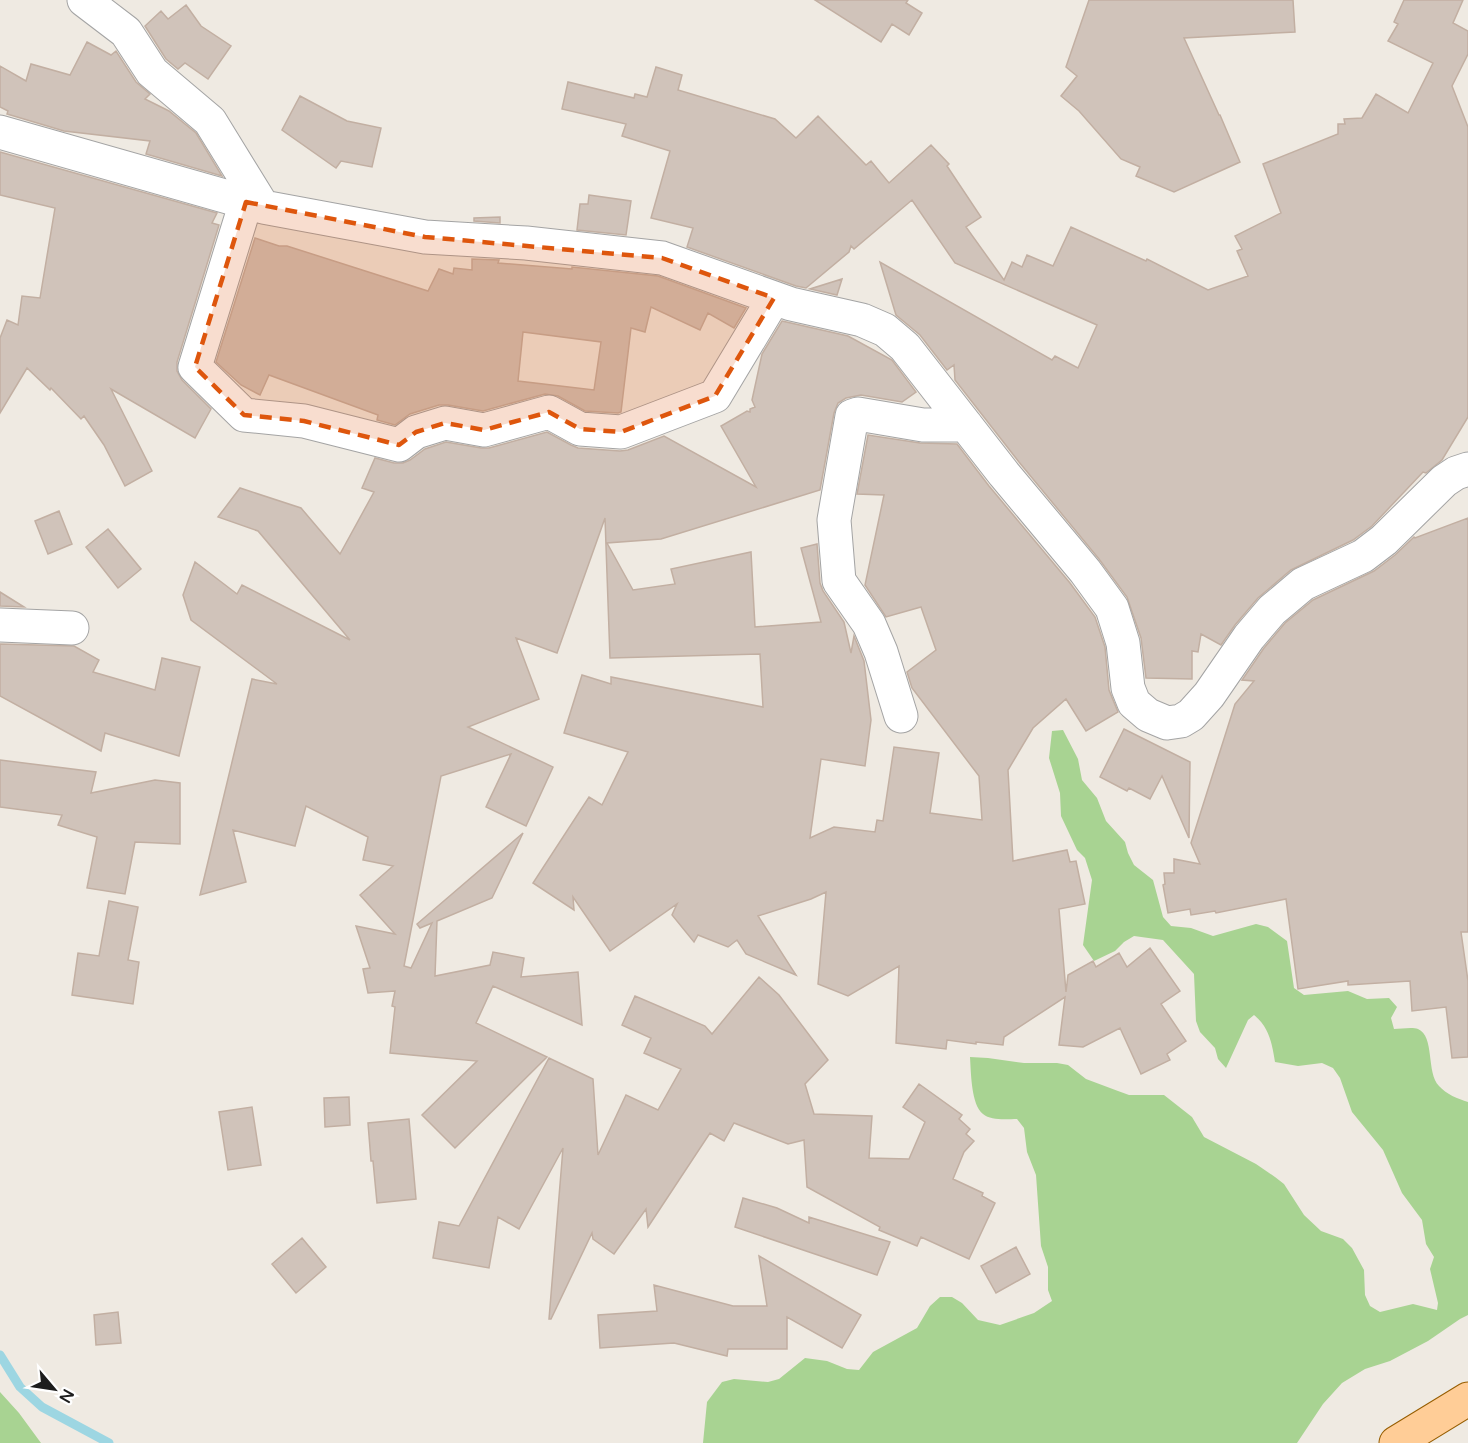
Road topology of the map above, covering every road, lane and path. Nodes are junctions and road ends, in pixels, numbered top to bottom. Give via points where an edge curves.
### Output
1 (84, 0) edge
2 (0, 132) edge
3 (255, 204) junction
4 (774, 298) junction
5 (966, 425) junction
6 (1468, 469) edge
7 (0, 625) edge
8 (72, 628) dead end
9 (901, 716) dead end
10 (1468, 1399) edge
11 (1396, 1443) edge

1 - 3 street via 126,32 152,72 210,121
2 - 3 street
3 - 4 street via 425,237 662,258
3 - 4 street via 195,367 244,416 304,421 399,445 416,432 445,423 484,430 549,412 580,429 621,432 715,396
4 - 5 street via 885,330 905,347
5 - 6 street via 1113,608 1134,703 1148,716 1167,723 1181,722 1191,715 1272,610 1303,584 1363,556 1444,481
5 - 9 street via 923,425 852,416 834,520 839,581 869,624
7 - 8 street
10 - 11 main road

